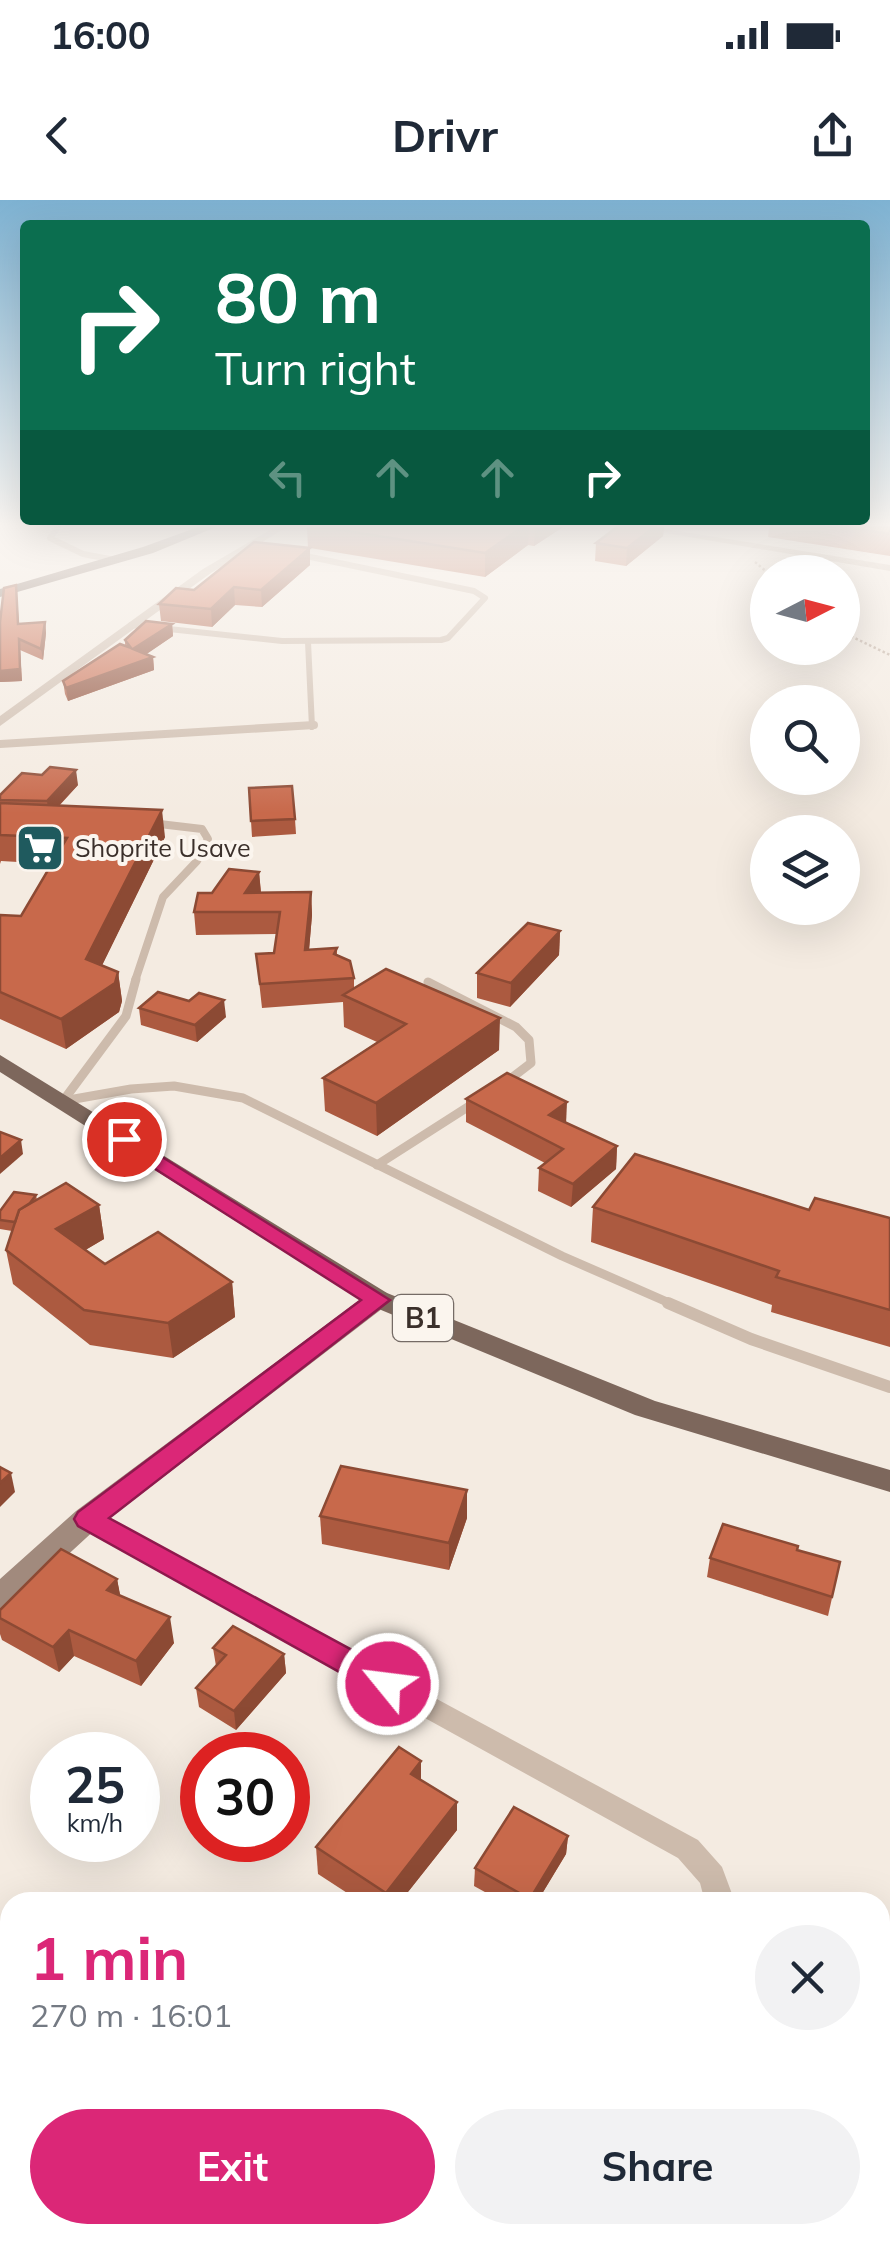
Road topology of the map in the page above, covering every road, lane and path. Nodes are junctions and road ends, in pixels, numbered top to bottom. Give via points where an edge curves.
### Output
1 (135, 622) edge
2 (462, 622) edge
3 (131, 625) junction
4 (860, 641) edge
5 (308, 642) junction
6 (890, 655) edge
7 (0, 722) edge
8 (0, 744) edge
9 (131, 823) edge
10 (428, 982) edge
11 (0, 1062) edge
12 (494, 1090) edge
13 (63, 1101) junction
14 (478, 1101) edge
15 (378, 1166) junction
16 (378, 1300) junction
17 (890, 1387) edge
18 (890, 1481) edge
19 (88, 1519) junction
20 (0, 1598) edge
21 (717, 1892) edge

1 - 3 street
2 - 5 lane via 441,640
3 - 5 lane
3 - 7 street
4 - 6 path
5 - 8 lane via 312,728
9 - 13 lane via 189,826 202,829 208,840 163,897 126,1016
10 - 12 lane via 530,1040 531,1063
11 - 13 main road, B1
13 - 15 lane via 154,1083 212,1087
13 - 16 main road, B1
14 - 15 lane
15 - 17 lane via 751,1338
16 - 18 main road, B1 via 645,1408
16 - 19 street
19 - 20 street
19 - 21 street via 688,1849

